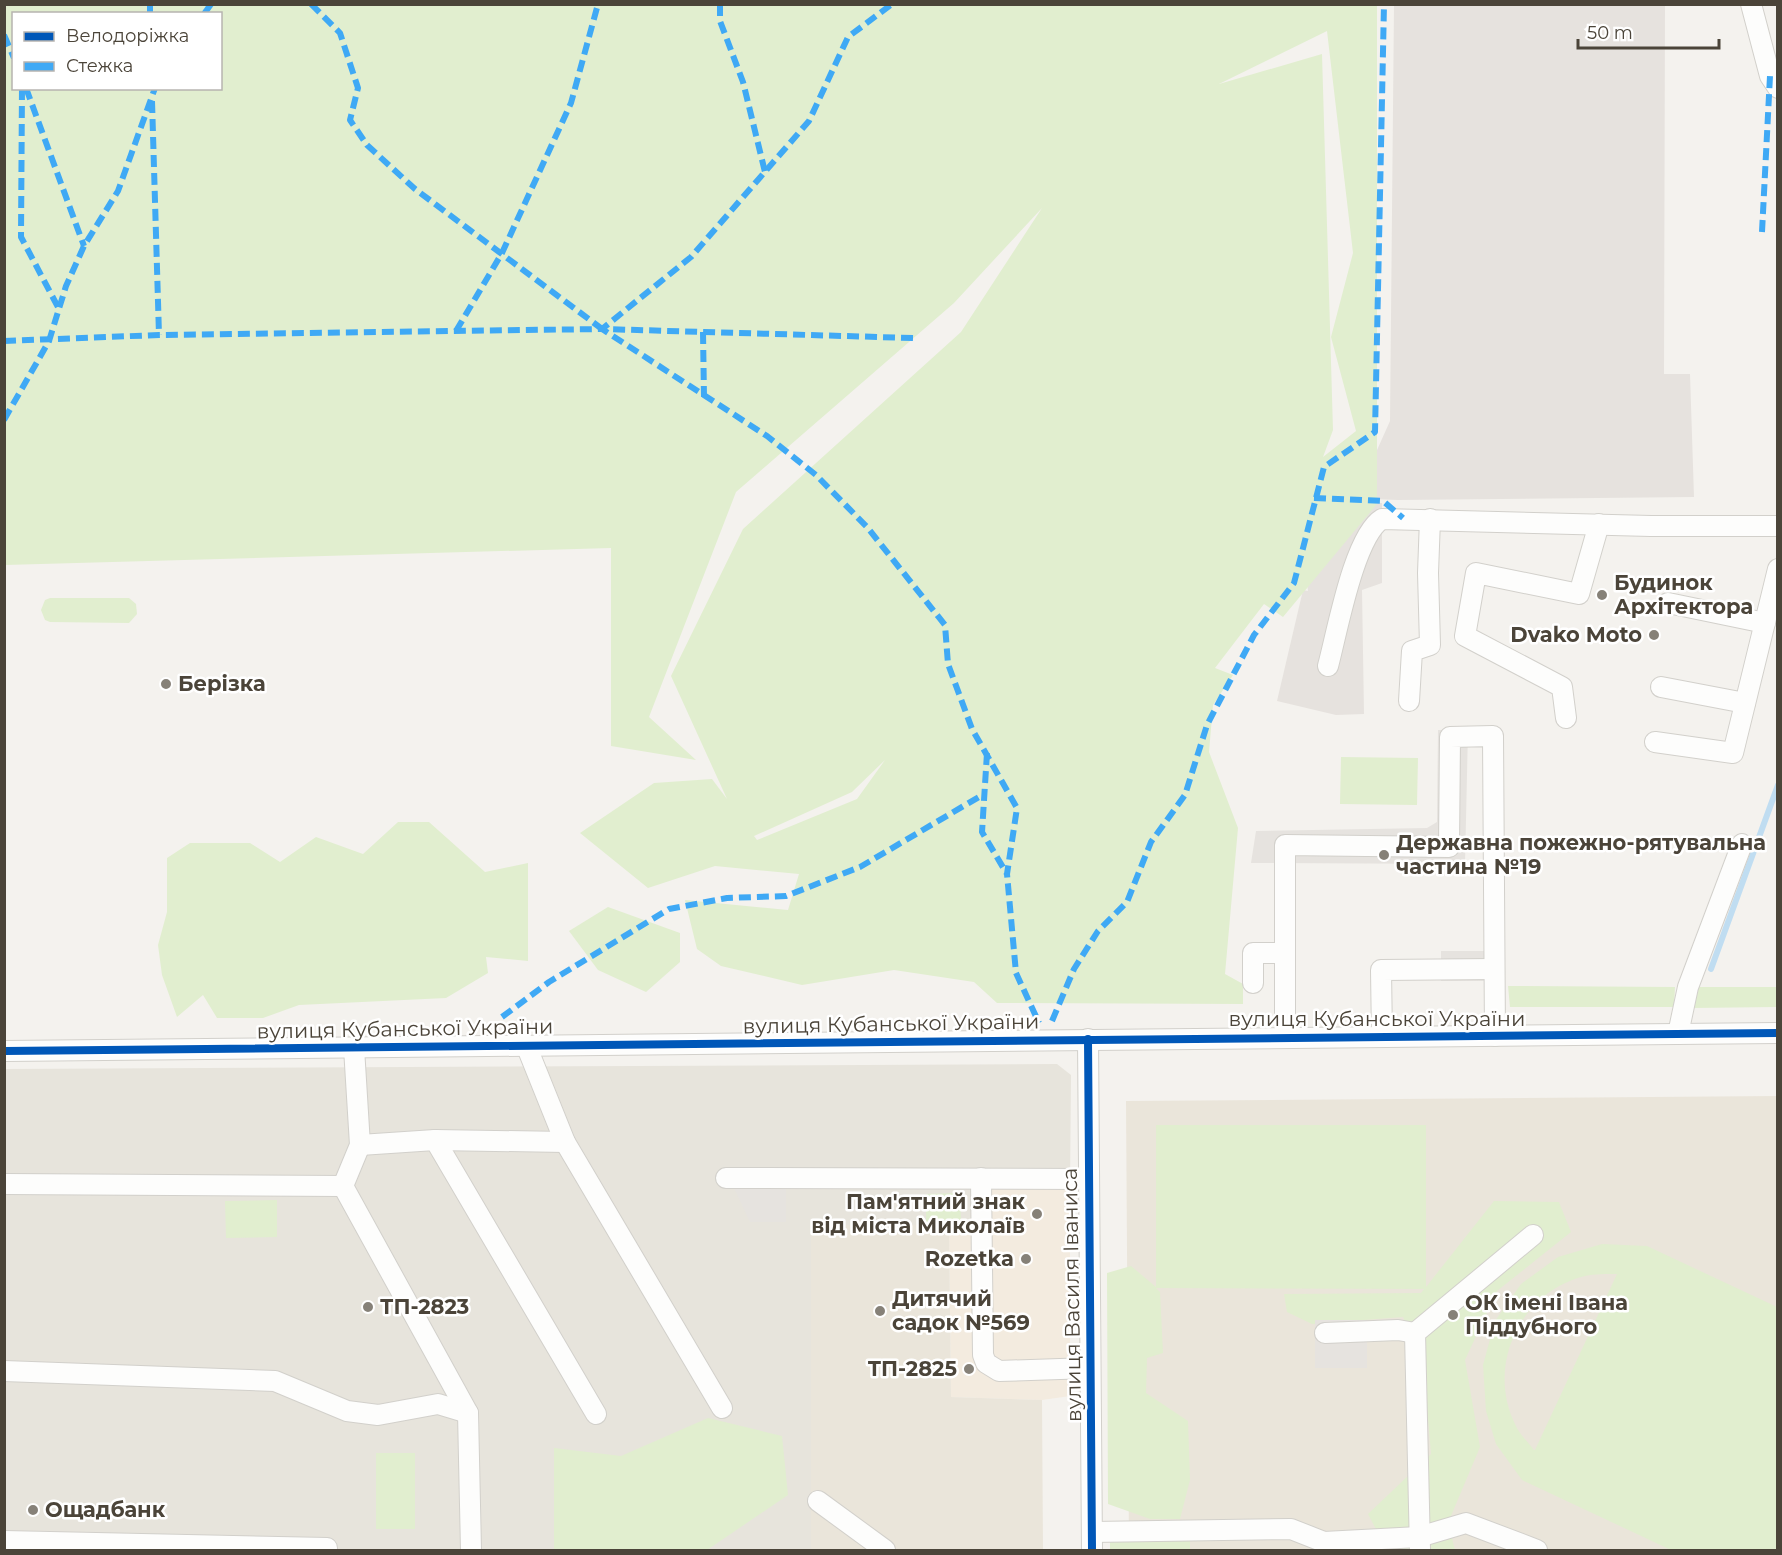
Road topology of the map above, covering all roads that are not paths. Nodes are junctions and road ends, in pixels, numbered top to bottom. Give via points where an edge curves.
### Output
1 (1752, 4) edge
2 (1778, 88) edge
3 (1430, 519) junction
4 (1599, 524) junction
5 (1778, 526) edge
6 (1778, 569) edge
7 (1668, 603) dead end
8 (1765, 623) junction
9 (1328, 666) dead end
10 (1661, 687) dead end
11 (1409, 701) dead end
12 (1745, 704) junction
13 (1566, 718) dead end
14 (1655, 742) dead end
15 (1742, 843) dead end
16 (1285, 953) junction
17 (1494, 969) junction
18 (1253, 983) dead end
19 (1778, 1033) edge
20 (1678, 1034) junction
21 (1495, 1036) junction
22 (1285, 1037) junction
23 (1382, 1037) junction
24 (1088, 1040) junction
25 (525, 1045) junction
26 (354, 1048) junction
27 (4, 1051) edge
28 (435, 1140) junction
29 (565, 1142) junction
30 (360, 1145) junction
31 (726, 1178) dead end
32 (981, 1178) junction
33 (1088, 1179) junction
34 (4, 1184) edge
35 (343, 1186) junction
36 (1533, 1235) dead end
37 (1325, 1333) dead end
38 (1415, 1333) junction
39 (1090, 1368) junction
40 (4, 1371) edge
41 (722, 1408) dead end
42 (468, 1413) junction
43 (596, 1414) dead end
44 (818, 1501) dead end
45 (4, 1540) edge
46 (1092, 1541) edge
47 (1419, 1544) edge
48 (1324, 1546) edge
49 (327, 1548) dead end
50 (471, 1551) edge
51 (885, 1551) edge
52 (1537, 1551) edge

1 - 2 street via 1770,76
3 - 4 street
3 - 9 street via 1382,519 1372,525 1350,578
3 - 11 street via 1430,645 1412,651
4 - 5 street
4 - 13 street via 1579,594 1476,573 1465,636 1562,687
6 - 8 street
7 - 8 street
8 - 12 street
10 - 12 street
12 - 14 street via 1733,753
15 - 20 street via 1688,987
16 - 17 street via 1285,845 1449,847 1450,737 1493,736
16 - 18 street via 1253,952
16 - 22 street
17 - 21 street
17 - 23 street via 1381,970
19 - 20 street, вулиця Кубанської України
20 - 21 street, вулиця Кубанської України
21 - 23 street, вулиця Кубанської України
22 - 23 street, вулиця Кубанської України
22 - 24 street, вулиця Кубанської України
24 - 25 street, вулиця Кубанської України
24 - 33 street, вулиця Василя Іваниса
25 - 26 street, вулиця Кубанської України
25 - 29 street
26 - 27 street, вулиця Кубанської України
26 - 30 street
28 - 29 street
28 - 30 street
28 - 43 street
29 - 41 street
30 - 35 street
31 - 32 street
32 - 33 street
32 - 39 street via 986,1363 999,1371
33 - 39 street, вулиця Василя Іваниса
34 - 35 street
35 - 42 street
36 - 38 street
37 - 38 street
38 - 47 street
39 - 46 street, вулиця Василя Іваниса
40 - 42 street via 275,1381 347,1411 378,1415 438,1404
42 - 50 street
44 - 51 street
45 - 49 street
46 - 48 street via 1291,1529
47 - 48 street
47 - 52 street via 1466,1523

